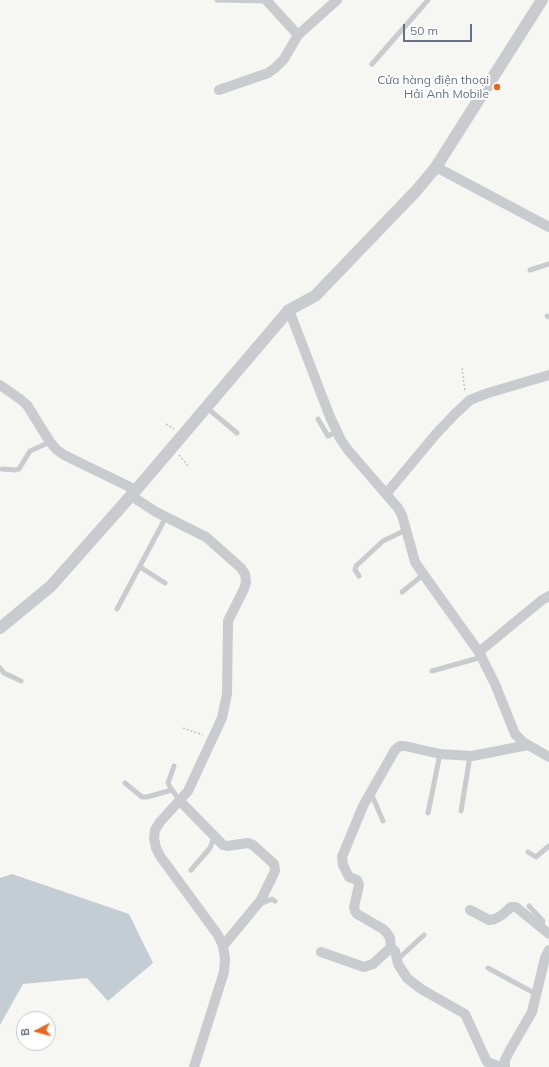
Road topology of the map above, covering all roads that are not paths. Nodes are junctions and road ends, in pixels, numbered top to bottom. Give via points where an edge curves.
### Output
1 (217, 0) edge
2 (337, 0) edge
3 (428, 0) edge
4 (542, 0) edge
5 (266, 1) edge
6 (298, 35) junction
7 (372, 64) dead end
8 (219, 90) dead end
9 (436, 167) junction
10 (549, 227) edge
11 (549, 264) edge
12 (530, 270) dead end
13 (289, 310) junction
14 (549, 375) edge
15 (0, 385) edge
16 (206, 407) junction
17 (318, 419) dead end
18 (336, 432) junction
19 (237, 433) dead end
20 (50, 442) junction
21 (2, 468) dead end
22 (133, 493) junction
23 (386, 494) junction
24 (166, 517) junction
25 (406, 530) junction
26 (140, 568) junction
27 (423, 575) junction
28 (359, 576) dead end
29 (165, 583) dead end
30 (402, 592) dead end
31 (549, 596) edge
32 (117, 609) dead end
33 (0, 628) edge
34 (480, 655) junction
35 (0, 668) edge
36 (432, 671) dead end
37 (21, 681) dead end
38 (528, 745) junction
39 (440, 754) junction
40 (470, 756) junction
41 (549, 757) edge
42 (174, 766) dead end
43 (125, 783) dead end
44 (172, 790) junction
45 (371, 793) junction
46 (180, 801) junction
47 (462, 811) dead end
48 (428, 813) dead end
49 (383, 821) dead end
50 (214, 837) junction
51 (549, 846) edge
52 (528, 852) dead end
53 (192, 870) dead end
54 (276, 901) dead end
55 (256, 905) junction
56 (528, 906) dead end
57 (470, 910) dead end
58 (545, 931) edge
59 (424, 935) dead end
60 (223, 946) junction
61 (391, 949) junction
62 (549, 950) edge
63 (321, 952) dead end
64 (397, 960) junction
65 (488, 968) dead end
66 (537, 994) junction
67 (194, 1067) edge
68 (501, 1067) edge
69 (505, 1067) edge

1 - 5 lane
2 - 6 street
3 - 7 lane
4 - 9 street
5 - 6 street
6 - 8 street via 284,59 268,73
9 - 10 street
9 - 13 street via 316,296
11 - 12 lane
13 - 16 street
13 - 18 street
14 - 23 street via 470,400 436,434
15 - 20 street via 20,398
16 - 19 lane
16 - 22 street
17 - 18 lane via 328,436
18 - 23 street
20 - 21 lane via 30,451 19,469
20 - 22 street via 64,455
22 - 24 street
22 - 33 street via 51,586
23 - 25 street via 402,515
24 - 26 lane
24 - 46 street via 206,537 241,568 246,582 228,621 227,694 222,718 188,791
25 - 27 street via 415,562
25 - 28 lane via 383,541 356,566 355,570
26 - 29 lane
26 - 32 lane
27 - 30 lane
27 - 34 street
31 - 34 street
34 - 36 lane
34 - 38 street via 515,734
35 - 37 lane via 4,673
38 - 40 street
38 - 41 street
39 - 40 street
39 - 45 street via 400,746 395,750
39 - 48 lane
40 - 47 lane
42 - 44 lane via 168,783
43 - 44 lane via 142,797
44 - 46 lane
45 - 49 lane
45 - 61 street via 342,857 348,877 357,880 355,911 387,933
46 - 50 street
46 - 60 street via 155,830 156,848
50 - 53 lane via 210,848
50 - 55 street via 227,846 248,843 253,845 274,864 275,871
51 - 52 lane via 536,857
54 - 55 lane via 272,899
55 - 60 street
56 - 58 lane via 543,921
57 - 58 street via 489,920 495,920 511,907 516,907
59 - 64 lane
60 - 67 street via 224,972
61 - 63 street via 373,964 364,967
61 - 64 street via 395,951
62 - 66 street
64 - 68 street via 407,978 465,1014 484,1057 488,1062
65 - 66 lane
66 - 69 street via 532,1012 505,1060

